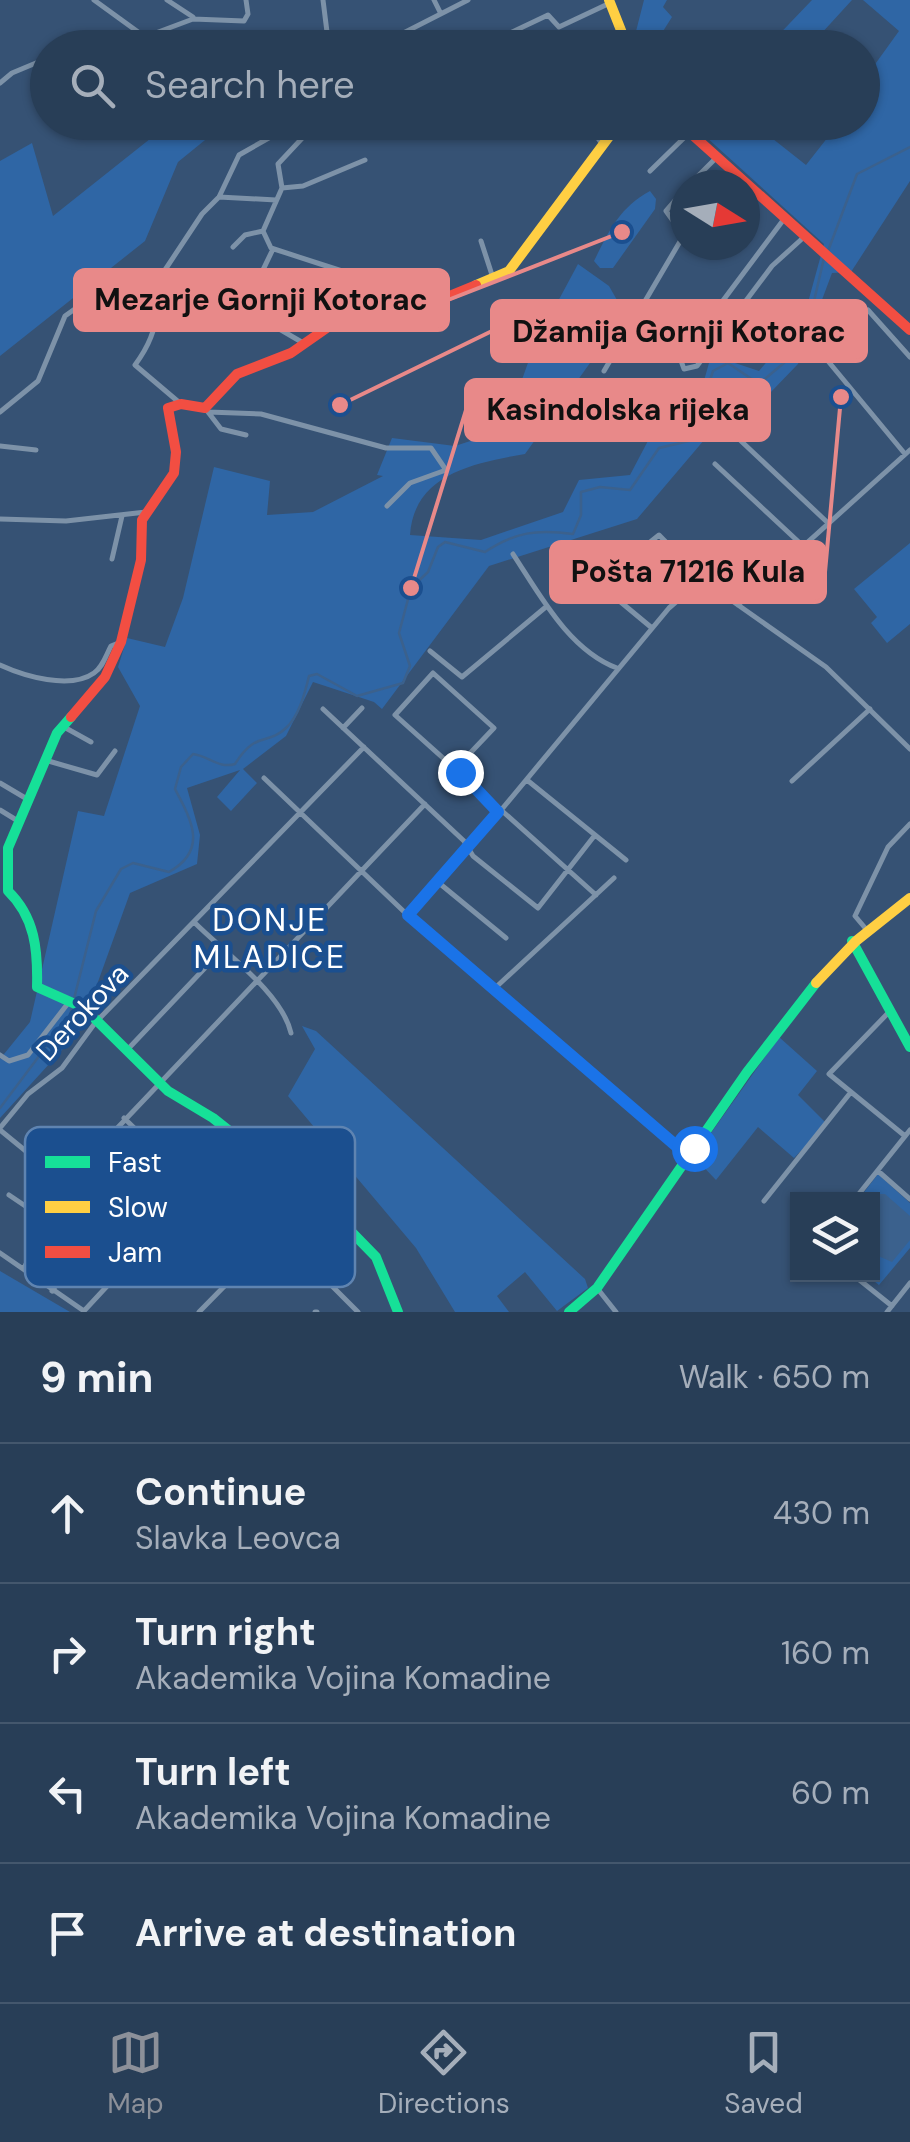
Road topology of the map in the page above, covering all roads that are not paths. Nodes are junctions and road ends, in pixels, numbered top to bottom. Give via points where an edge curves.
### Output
1 (94, 0) edge
2 (166, 0) edge
3 (246, 0) edge
4 (323, 0) edge
5 (434, 0) edge
6 (468, 0) edge
7 (610, 2) edge
8 (440, 12) junction
9 (196, 19) junction
10 (135, 30) edge
11 (165, 30) edge
12 (327, 30) edge
13 (407, 30) edge
14 (516, 30) edge
15 (621, 30) edge
16 (30, 65) edge
17 (0, 83) edge
18 (264, 140) edge
19 (301, 140) edge
20 (600, 140) edge
21 (607, 140) edge
22 (682, 140) edge
23 (697, 140) edge
24 (603, 145) junction
25 (716, 158) junction
26 (365, 160) dead end
27 (704, 170) edge
28 (730, 170) edge
29 (650, 172) dead end
30 (282, 188) junction
31 (219, 197) junction
32 (760, 197) edge
33 (276, 200) junction
34 (784, 219) junction
35 (262, 231) junction
36 (804, 237) junction
37 (481, 241) dead end
38 (233, 247) dead end
39 (273, 249) junction
40 (670, 259) edge
41 (493, 278) junction
42 (150, 288) junction
43 (250, 297) dead end
44 (344, 316) junction
45 (269, 323) dead end
46 (910, 330) edge
47 (305, 344) junction
48 (910, 357) edge
49 (604, 371) dead end
50 (181, 404) junction
51 (206, 410) junction
52 (0, 412) edge
53 (246, 435) dead end
54 (741, 442) dead end
55 (0, 446) edge
56 (36, 450) dead end
57 (908, 452) edge
58 (715, 464) dead end
59 (387, 506) dead end
60 (146, 512) junction
61 (122, 516) junction
62 (0, 519) edge
63 (828, 523) junction
64 (803, 546) junction
65 (513, 554) dead end
66 (634, 556) dead end
67 (112, 559) dead end
68 (704, 581) junction
69 (611, 594) dead end
70 (548, 606) junction
71 (737, 606) junction
72 (652, 628) junction
73 (121, 642) junction
74 (430, 651) dead end
75 (0, 666) edge
76 (619, 668) junction
77 (323, 708) dead end
78 (362, 708) dead end
79 (870, 709) junction
80 (61, 726) junction
81 (343, 728) junction
82 (91, 742) dead end
83 (364, 746) junction
84 (910, 749) edge
85 (115, 751) dead end
86 (45, 760) junction
87 (456, 769) junction
88 (264, 778) dead end
89 (526, 779) junction
90 (792, 781) dead end
91 (0, 784) edge
92 (28, 799) junction
93 (425, 804) junction
94 (0, 810) edge
95 (301, 811) junction
96 (498, 812) junction
97 (18, 821) junction
98 (910, 824) edge
99 (594, 835) junction
100 (4, 845) edge
101 (469, 848) junction
102 (626, 860) dead end
103 (361, 869) junction
104 (568, 870) junction
105 (614, 878) dead end
106 (439, 883) junction
107 (596, 895) junction
108 (910, 898) edge
109 (408, 915) junction
110 (195, 923) junction
111 (866, 929) junction
112 (506, 938) dead end
113 (852, 941) junction
114 (222, 950) junction
115 (255, 982) junction
116 (494, 989) junction
117 (71, 1000) junction
118 (890, 1010) junction
119 (95, 1023) junction
120 (291, 1032) dead end
121 (910, 1047) edge
122 (125, 1052) junction
123 (0, 1055) edge
124 (160, 1082) junction
125 (850, 1092) junction
126 (124, 1118) junction
127 (116, 1127) edge
128 (133, 1127) edge
129 (224, 1127) edge
130 (0, 1129) edge
131 (908, 1133) edge
132 (25, 1148) edge
133 (688, 1156) junction
134 (878, 1171) junction
135 (861, 1192) edge
136 (9, 1195) dead end
137 (910, 1199) edge
138 (764, 1201) dead end
139 (25, 1206) edge
140 (355, 1235) edge
141 (0, 1252) edge
142 (24, 1268) edge
143 (860, 1282) edge
144 (910, 1284) edge
145 (48, 1287) edge
146 (54, 1287) edge
147 (106, 1287) edge
148 (224, 1287) edge
149 (333, 1287) edge
150 (597, 1288) junction
151 (52, 1290) junction
152 (907, 1292) edge
153 (889, 1309) edge
154 (85, 1311) edge
155 (199, 1312) edge
156 (358, 1312) edge
157 (398, 1312) edge
158 (569, 1312) edge
159 (616, 1312) edge

1 - 10 street
2 - 9 street
3 - 9 street via 244,21
4 - 12 street
5 - 8 street
6 - 8 street
7 - 14 street via 560,27 548,15
7 - 15 street
8 - 13 street
9 - 11 street
16 - 17 street
18 - 31 street via 238,155
19 - 30 street via 278,164
20 - 24 street
21 - 24 street
22 - 29 street
23 - 25 street
24 - 41 street via 516,264
25 - 27 street
25 - 28 street
26 - 30 street
30 - 33 street
31 - 33 street
31 - 42 street
32 - 34 street
33 - 35 street
34 - 36 street
34 - 36 street via 704,320 680,358 684,369 697,366 772,266
35 - 38 street
35 - 39 street
36 - 46 street
37 - 41 street
39 - 43 street
39 - 44 street via 342,271 350,286
40 - 49 street
41 - 44 street via 403,315
42 - 50 street via 158,302 154,327 136,365
42 - 52 street via 76,308 54,337 38,381
44 - 47 street
45 - 47 street
47 - 51 street via 237,374
48 - 57 street via 870,310 823,355
50 - 51 street
50 - 60 street via 166,412 174,473
51 - 53 street via 221,429
51 - 59 street via 261,414 386,448 432,448 446,470 410,483
54 - 63 street
55 - 56 street
57 - 63 street
58 - 64 street
60 - 61 street
60 - 73 street via 135,597
61 - 62 street
61 - 67 street
63 - 64 street
64 - 71 street
65 - 70 street
66 - 68 street via 659,535
68 - 71 street
68 - 72 street via 682,593
69 - 72 street
70 - 74 street via 462,677
70 - 76 street via 586,648
71 - 79 street via 826,667
72 - 76 street
73 - 75 street via 84,678 53,679
73 - 80 street via 104,678
76 - 89 street
77 - 81 street
78 - 81 street
79 - 84 street
79 - 90 street
80 - 82 street
80 - 86 street
81 - 83 street
83 - 93 street
83 - 95 street, Derokova
85 - 86 street via 97,775
86 - 92 street
87 - 87 street via 394,716 432,674 494,728
87 - 96 street
88 - 95 street
89 - 96 street
89 - 99 street
91 - 92 street
92 - 97 street
93 - 101 street
93 - 103 street
94 - 97 street
95 - 103 street
95 - 110 street, Derokova
96 - 101 street
96 - 104 street
97 - 100 street
98 - 111 street via 888,846 855,916
99 - 102 street
99 - 104 street
100 - 117 street via 8,892 28,910 37,986
101 - 104 street via 538,908
101 - 106 street
103 - 109 street
103 - 115 street
104 - 107 street
105 - 107 street
106 - 109 street
106 - 112 street
107 - 116 street
108 - 111 street
109 - 116 street
110 - 114 street
110 - 119 street, Derokova
111 - 113 street
113 - 118 street
113 - 133 street via 761,1052
114 - 115 street
114 - 122 street
115 - 120 street via 287,1015
115 - 124 street
116 - 133 street
117 - 119 street
117 - 123 street via 28,1055 9,1061
118 - 121 street
118 - 125 street via 829,1074
119 - 122 street
119 - 130 street, Derokova via 62,1068 28,1094
122 - 124 street
124 - 126 street
124 - 129 street
125 - 131 street
125 - 138 street
126 - 127 street
126 - 128 street
130 - 132 street, Derokova
131 - 134 street
133 - 150 street
134 - 135 street
134 - 137 street
136 - 139 street
140 - 157 street via 376,1257
141 - 142 street
143 - 153 street
144 - 152 street
145 - 151 street
146 - 151 street
147 - 154 street
148 - 155 street
149 - 156 street
150 - 158 street
150 - 159 street
151 - 154 street
152 - 153 street

